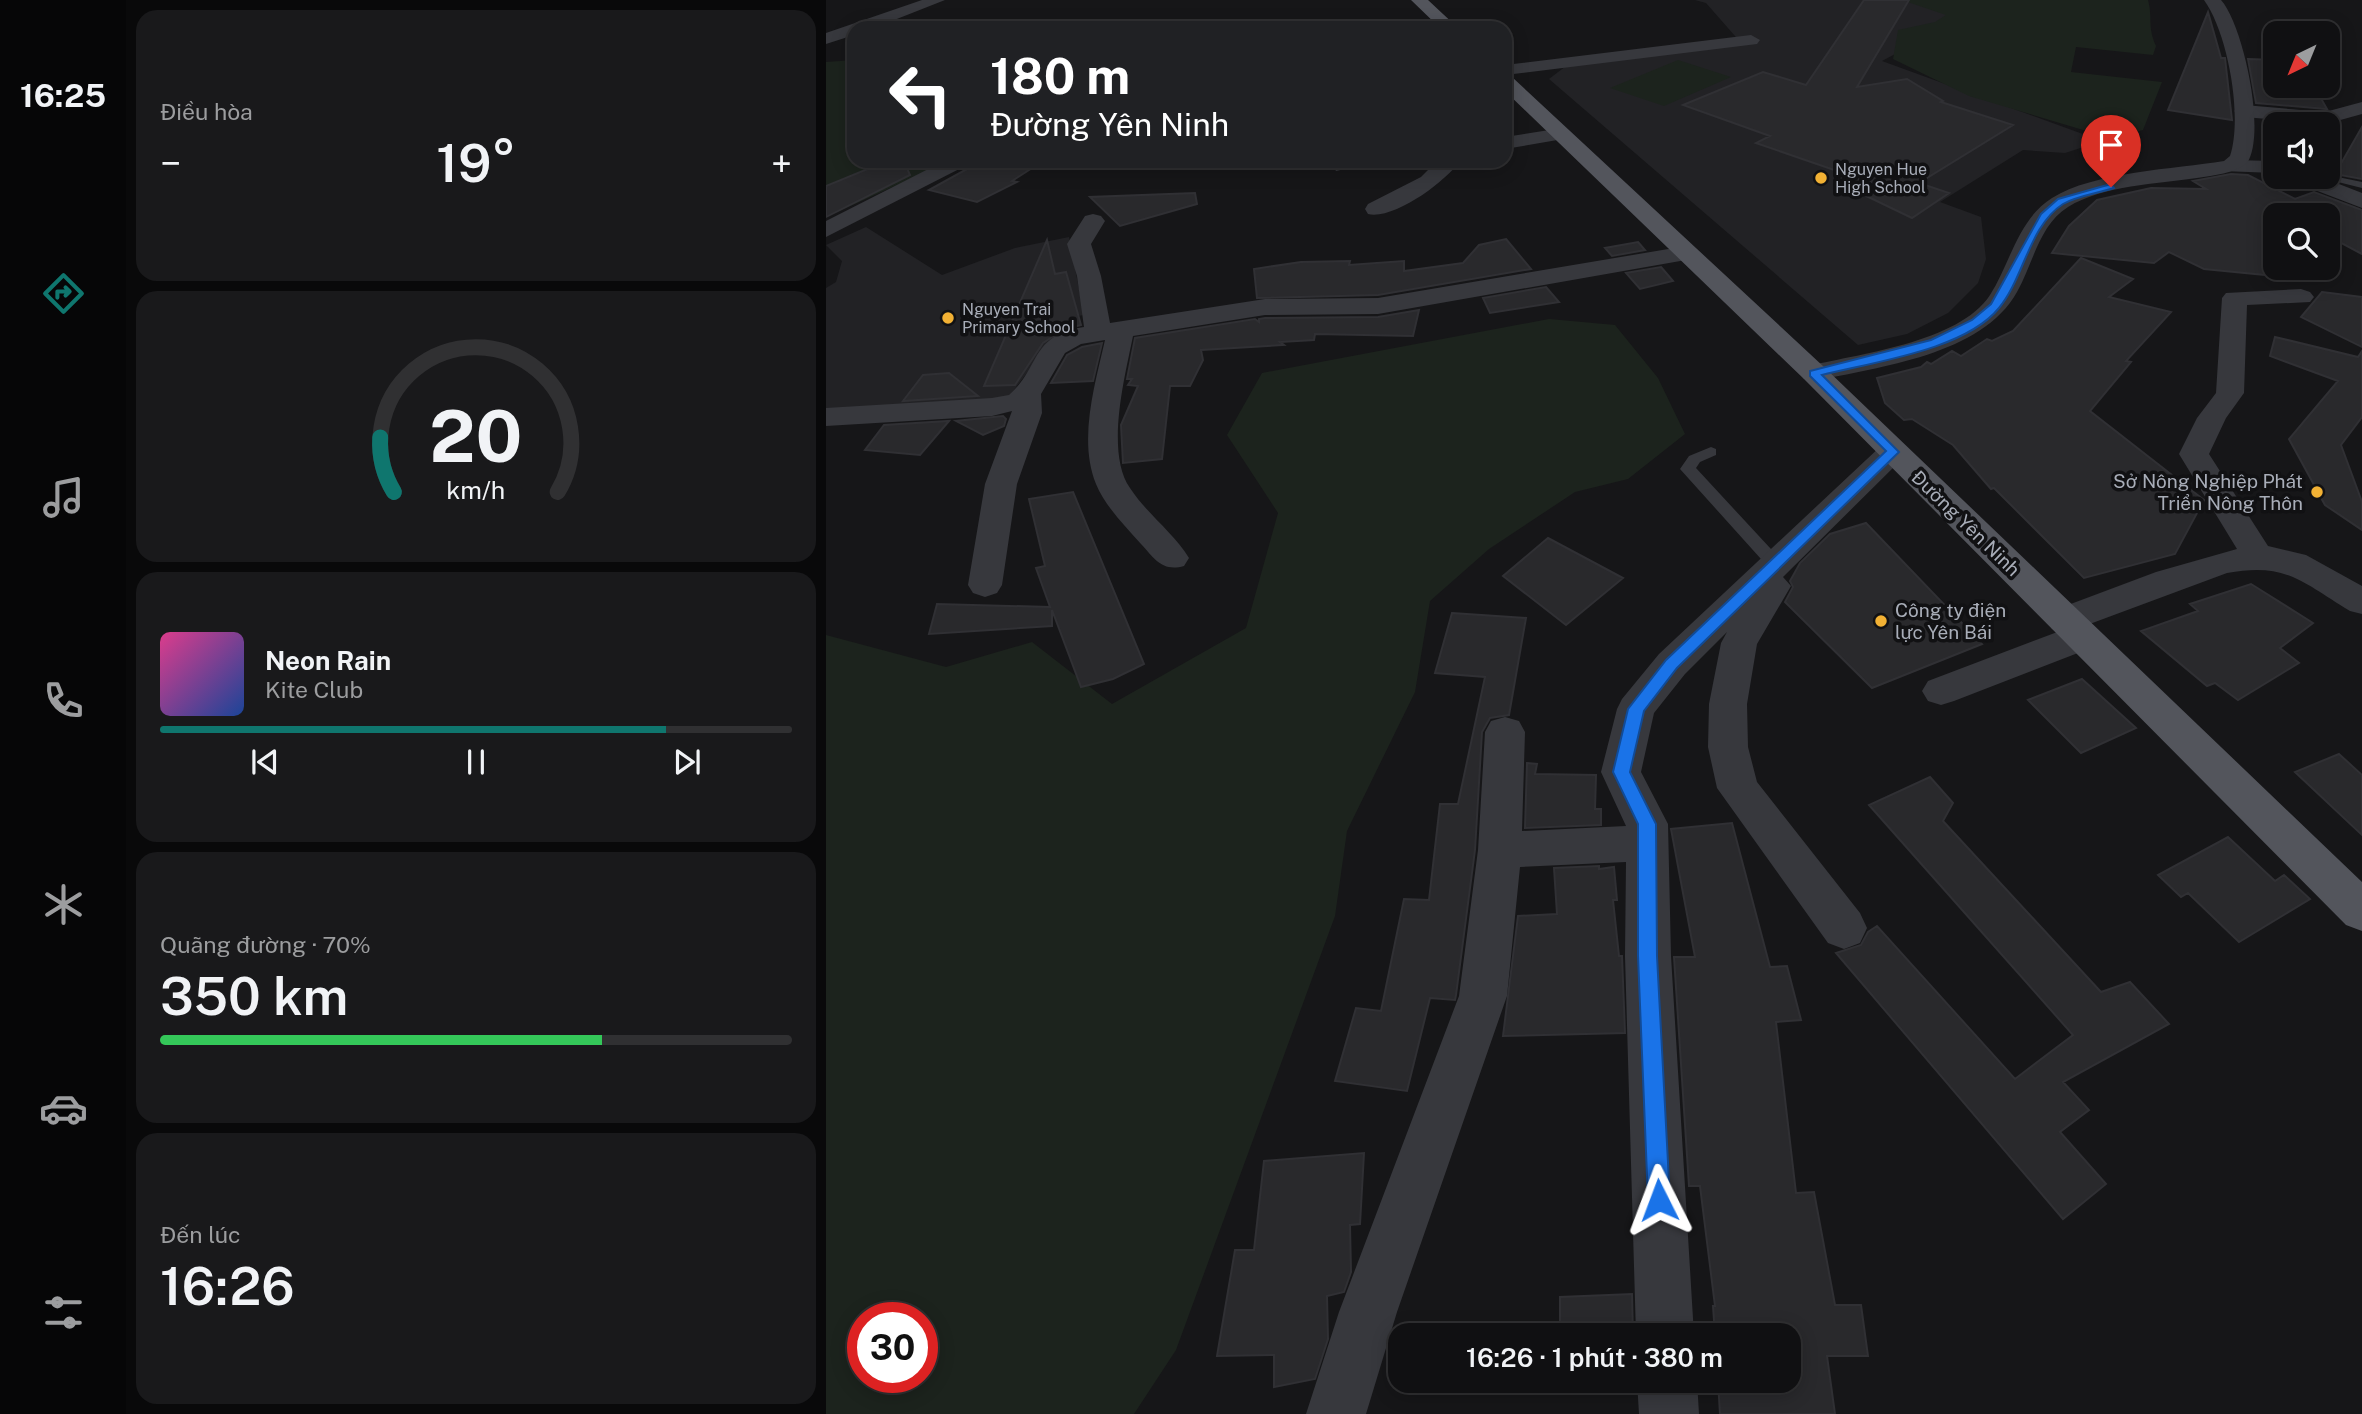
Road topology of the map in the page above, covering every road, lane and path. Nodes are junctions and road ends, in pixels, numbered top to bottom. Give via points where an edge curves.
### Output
1 (937, 0) edge
2 (1419, 0) edge
3 (2212, 0) edge
4 (878, 21) edge
5 (1442, 21) edge
6 (847, 32) edge
7 (826, 39) edge
8 (1751, 40) dead end
9 (1512, 85) edge
10 (1512, 89) edge
11 (2362, 108) edge
12 (2244, 111) junction
13 (1562, 134) junction
14 (1512, 143) edge
15 (2230, 166) junction
16 (2263, 167) edge
17 (946, 168) edge
18 (1442, 168) edge
19 (2340, 180) edge
20 (2362, 185) edge
21 (2332, 189) edge
22 (2362, 201) edge
23 (1376, 209) dead end
24 (1093, 220) dead end
25 (826, 230) edge
26 (1686, 253) junction
27 (2301, 297) dead end
28 (1110, 331) junction
29 (1814, 373) junction
30 (1027, 394) junction
31 (826, 417) edge
32 (1711, 452) dead end
33 (1893, 452) junction
34 (1789, 553) junction
35 (2258, 556) junction
36 (1172, 558) dead end
37 (985, 585) dead end
38 (2362, 602) edge
39 (2074, 629) junction
40 (1941, 691) dead end
41 (1505, 732) dead end
42 (1647, 843) junction
43 (1500, 850) junction
44 (2362, 911) edge
45 (1844, 928) dead end
46 (1664, 1323) edge
47 (1668, 1393) edge
48 (1336, 1414) edge
49 (1669, 1414) edge

1 - 4 street
2 - 5 main road
3 - 12 street via 2222,11
6 - 7 street
8 - 9 street
10 - 13 main road, Đường Yên Ninh
11 - 12 street via 2326,118
12 - 15 street via 2243,153
13 - 14 street
13 - 26 main road, Đường Yên Ninh
15 - 16 street
15 - 29 street via 2087,191 2061,201 2044,216 1995,306 1976,323 1935,342
17 - 25 street
18 - 23 street via 1429,181
19 - 20 lane
21 - 22 street
24 - 28 street via 1079,243
26 - 28 street via 1378,306 1265,307
26 - 29 main road, Đường Yên Ninh
27 - 35 street via 2235,298 2230,393 2193,454
28 - 30 street via 1057,344
28 - 36 street via 1101,437 1104,460 1119,496
29 - 33 main road, Đường Yên Ninh
30 - 31 street via 1019,401 992,407
30 - 37 street via 1027,413 1001,484
32 - 34 lane via 1694,459 1688,469
33 - 34 street
33 - 39 main road, Đường Yên Ninh
34 - 42 street via 1672,664 1636,709 1621,772 1647,824
34 - 45 street via 1739,643 1728,704 1728,747 1738,788
35 - 38 street via 2285,560
35 - 39 street via 2221,563
39 - 40 street
39 - 44 main road, Đường Yên Ninh
41 - 43 street
42 - 43 street
42 - 46 street
43 - 48 street via 1483,996 1368,1312
47 - 49 street

